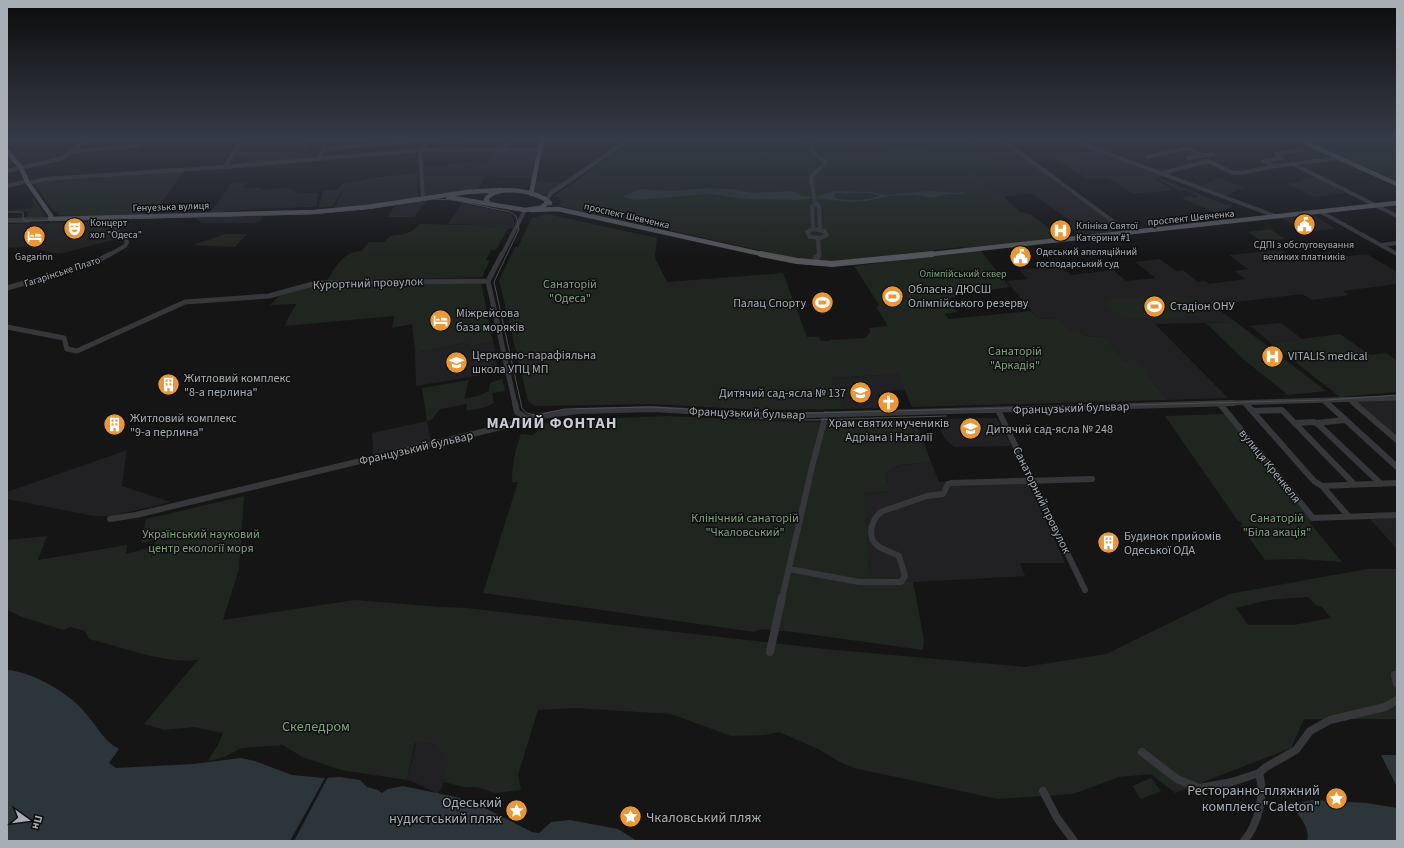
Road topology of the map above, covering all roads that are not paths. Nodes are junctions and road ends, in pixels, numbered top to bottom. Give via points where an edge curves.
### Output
1 (26, 179) edge
2 (52, 179) edge
3 (421, 179) edge
4 (534, 179) edge
5 (573, 179) edge
6 (812, 179) edge
7 (1054, 179) edge
8 (1177, 179) edge
9 (1321, 179) edge
10 (1387, 179) edge
11 (1387, 179) edge
12 (28, 182) junction
13 (1397, 183) edge
14 (7, 186) edge
15 (532, 186) junction
16 (501, 190) junction
17 (513, 191) junction
18 (466, 192) junction
19 (531, 194) junction
20 (551, 194) junction
21 (538, 195) junction
22 (430, 198) junction
23 (461, 198) junction
24 (423, 199) junction
25 (547, 200) junction
26 (815, 203) junction
27 (1397, 203) edge
28 (490, 204) junction
29 (1377, 206) junction
30 (558, 209) junction
31 (528, 210) junction
32 (1321, 212) junction
33 (1397, 216) edge
34 (106, 217) junction
35 (1278, 217) junction
36 (50, 219) junction
37 (7, 220) edge
38 (813, 229) junction
39 (820, 230) junction
40 (1129, 234) junction
41 (818, 240) junction
42 (1397, 244) edge
43 (1382, 245) junction
44 (1397, 254) edge
45 (818, 259) dead end
46 (488, 281) junction
47 (7, 288) edge
48 (7, 327) edge
49 (1397, 398) edge
50 (1350, 400) junction
51 (1324, 401) junction
52 (1220, 404) junction
53 (1248, 406) junction
54 (998, 410) junction
55 (826, 414) junction
56 (526, 418) junction
57 (1344, 420) junction
58 (1295, 422) junction
59 (1316, 423) junction
60 (1397, 440) edge
61 (1397, 468) edge
62 (1092, 479) dead end
63 (1033, 481) junction
64 (1397, 483) edge
65 (1354, 484) junction
66 (1381, 484) junction
67 (1322, 486) junction
68 (1397, 515) edge
69 (1349, 517) junction
70 (110, 519) dead end
71 (788, 569) junction
72 (1085, 590) dead end
73 (770, 652) dead end
74 (1397, 700) edge
75 (1142, 752) dead end
76 (1259, 773) junction
77 (1043, 791) dead end
78 (1074, 841) edge
79 (1244, 841) edge

1 - 12 main road
2 - 12 street
3 - 24 street
4 - 15 main road
5 - 20 street
6 - 26 street
7 - 40 street
8 - 35 street
9 - 29 street
10 - 13 main road
11 - 13 main road
12 - 14 street
12 - 36 main road via 51,216
15 - 17 main road
15 - 19 main road
16 - 17 main road, Генуезька вулиця
16 - 18 main road, Генуезька вулиця
16 - 28 main road via 486,197 486,202
17 - 19 main road
18 - 22 main road, Генуезька вулиця
18 - 23 main road via 458,194
19 - 21 main road
20 - 21 street
20 - 25 street
21 - 25 main road, проспект Шевченка
22 - 23 main road, Генуезька вулиця
22 - 24 main road, Генуезька вулиця
23 - 28 main road, Генуезька вулиця
24 - 34 main road, Генуезька вулиця via 314,212
25 - 30 main road, проспект Шевченка
25 - 31 main road via 544,206
26 - 38 street via 812,206
26 - 39 street via 819,206
27 - 29 main road, проспект Шевченка
28 - 31 main road, Генуезька вулиця
29 - 32 main road, проспект Шевченка
29 - 33 street
30 - 31 main road, проспект Шевченка
30 - 40 main road, проспект Шевченка via 813,266 834,266
31 - 46 street
32 - 35 main road, проспект Шевченка
32 - 43 street
34 - 36 main road, Генуезька вулиця
34 - 47 street, Гагарінське Плато via 127,242 125,246 94,263
35 - 40 main road, проспект Шевченка
36 - 37 street, Генуезька вулиця
38 - 39 street
38 - 41 street via 807,231 807,235
39 - 41 street via 826,232 826,235
41 - 45 street
42 - 43 street
43 - 44 street
46 - 48 street, Курортний провулок via 316,283 269,296 185,302 80,351 66,349 64,338
46 - 56 street via 517,412
49 - 50 street, Французький бульвар
50 - 51 street, Французький бульвар
50 - 60 street
51 - 53 street, Французький бульвар
51 - 57 street
52 - 53 street, Французький бульвар
52 - 54 street, Французький бульвар
52 - 69 street, вулиця Кренкеля via 1313,518
53 - 58 street via 1254,411 1282,410
53 - 67 street via 1314,481
54 - 55 street, Французький бульвар
54 - 63 street, Санаторний провулок
55 - 56 street, Французький бульвар via 754,415 650,409 578,411
55 - 71 street
56 - 70 street, Французький бульвар via 514,424 429,446
57 - 59 street
57 - 61 street
58 - 59 street
58 - 65 street
59 - 66 street
62 - 63 street
63 - 71 street via 951,483 943,494 933,494 882,511 871,524 871,534 877,545 899,556 905,576 901,582 887,584 854,581
63 - 72 street, Санаторний провулок
64 - 66 street
65 - 66 street
65 - 67 street
67 - 69 street
68 - 69 street, вулиця Кренкеля
71 - 73 street
74 - 76 street via 1393,704 1330,720 1310,731 1296,750
75 - 76 street via 1177,779 1199,788 1232,782
76 - 79 street via 1262,780 1258,813 1251,832
77 - 78 street via 1057,818

